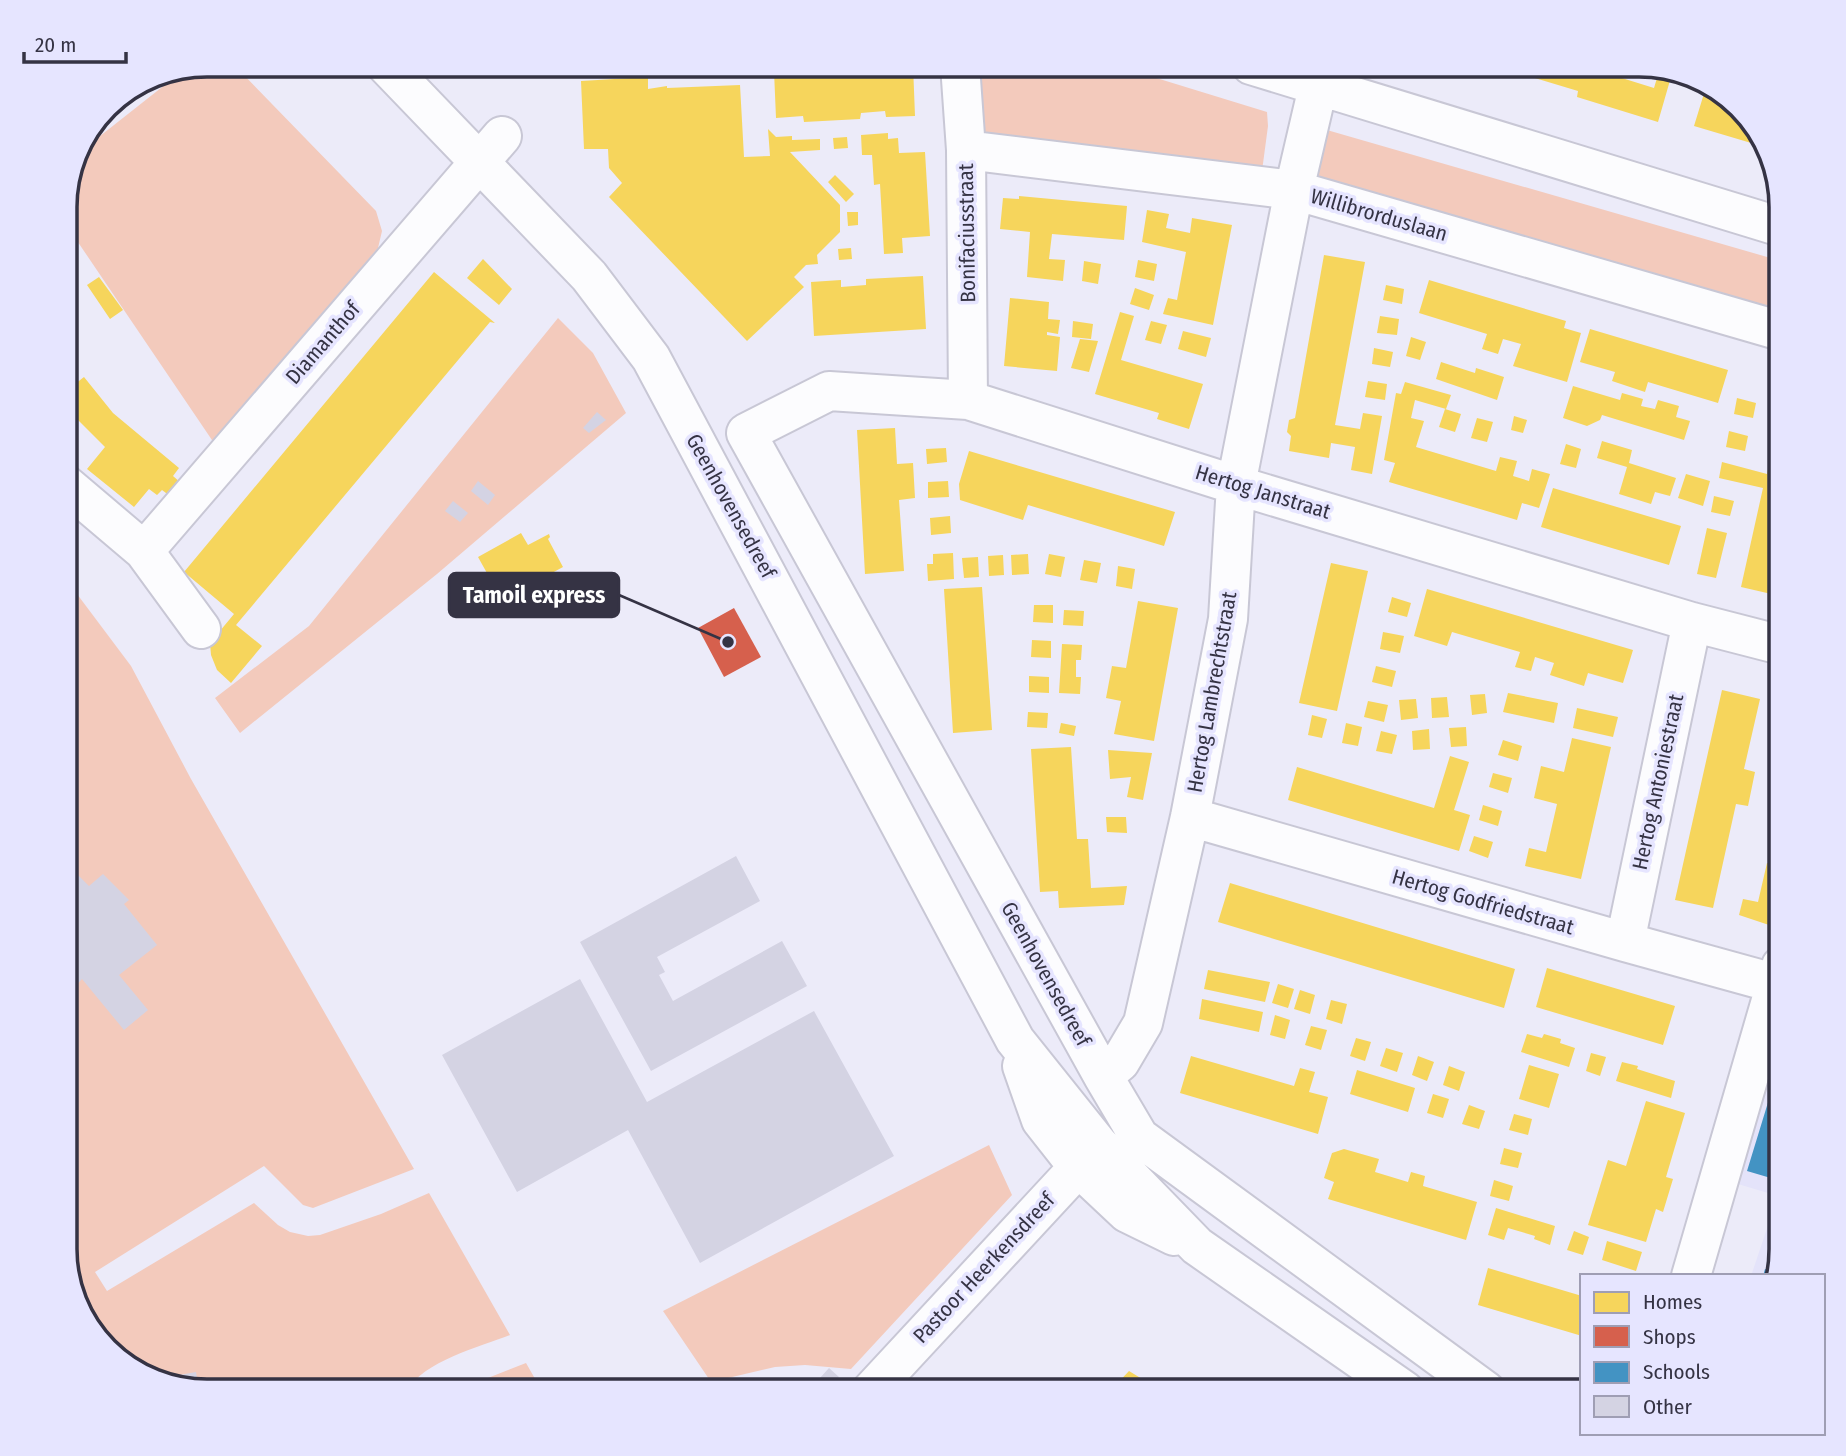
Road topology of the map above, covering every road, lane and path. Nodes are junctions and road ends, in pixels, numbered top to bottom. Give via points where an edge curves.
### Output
1 (401, 77) edge
2 (961, 77) edge
3 (1288, 77) edge
4 (1318, 87) junction
5 (491, 149) junction
6 (966, 150) junction
7 (1294, 190) junction
8 (1769, 223) edge
9 (1769, 328) edge
10 (968, 400) junction
11 (746, 433) joint
12 (1236, 485) junction
13 (77, 494) edge
14 (144, 551) junction
15 (1692, 622) junction
16 (201, 629) dead end
17 (1769, 642) edge
18 (1190, 817) junction
19 (1625, 942) junction
20 (1769, 973) edge
21 (1769, 1009) edge
22 (1102, 1076) junction
23 (1088, 1156) junction
24 (1692, 1274) edge
25 (882, 1379) edge
26 (1388, 1379) edge
27 (1470, 1379) edge

1 - 5 street, Geenhovensedreef
2 - 6 street, Bonifaciusstraat
3 - 4 street
4 - 7 street, Hertog Lambrechtstraat
4 - 8 street
5 - 14 street, Diamanthof
5 - 23 street, Geenhovensedreef via 651,358 1015,1040
6 - 7 street, Willibrorduslaan
6 - 10 street, Bonifaciusstraat
7 - 9 street, Willibrorduslaan
7 - 12 street, Hertog Lambrechtstraat
10 - 11 street, Hertog Janstraat via 829,391
10 - 12 street, Hertog Janstraat
11 - 22 street, Geenhovensedreef
12 - 15 street, Hertog Janstraat
12 - 18 street, Hertog Lambrechtstraat via 1228,619
13 - 14 street
14 - 16 street
15 - 17 street, Hertog Janstraat
15 - 19 street, Hertog Antoniestraat
18 - 19 street, Hertog Godfriedstraat
18 - 22 street, Hertog Lambrechtstraat via 1143,1023 1120,1062
19 - 20 street, Hertog Godfriedstraat
21 - 24 street
22 - 27 street, Geenhovensedreef via 1139,1137
23 - 25 street, Pastoor Heerkensdreef
23 - 26 street, Geenhovensedreef via 1197,1246

